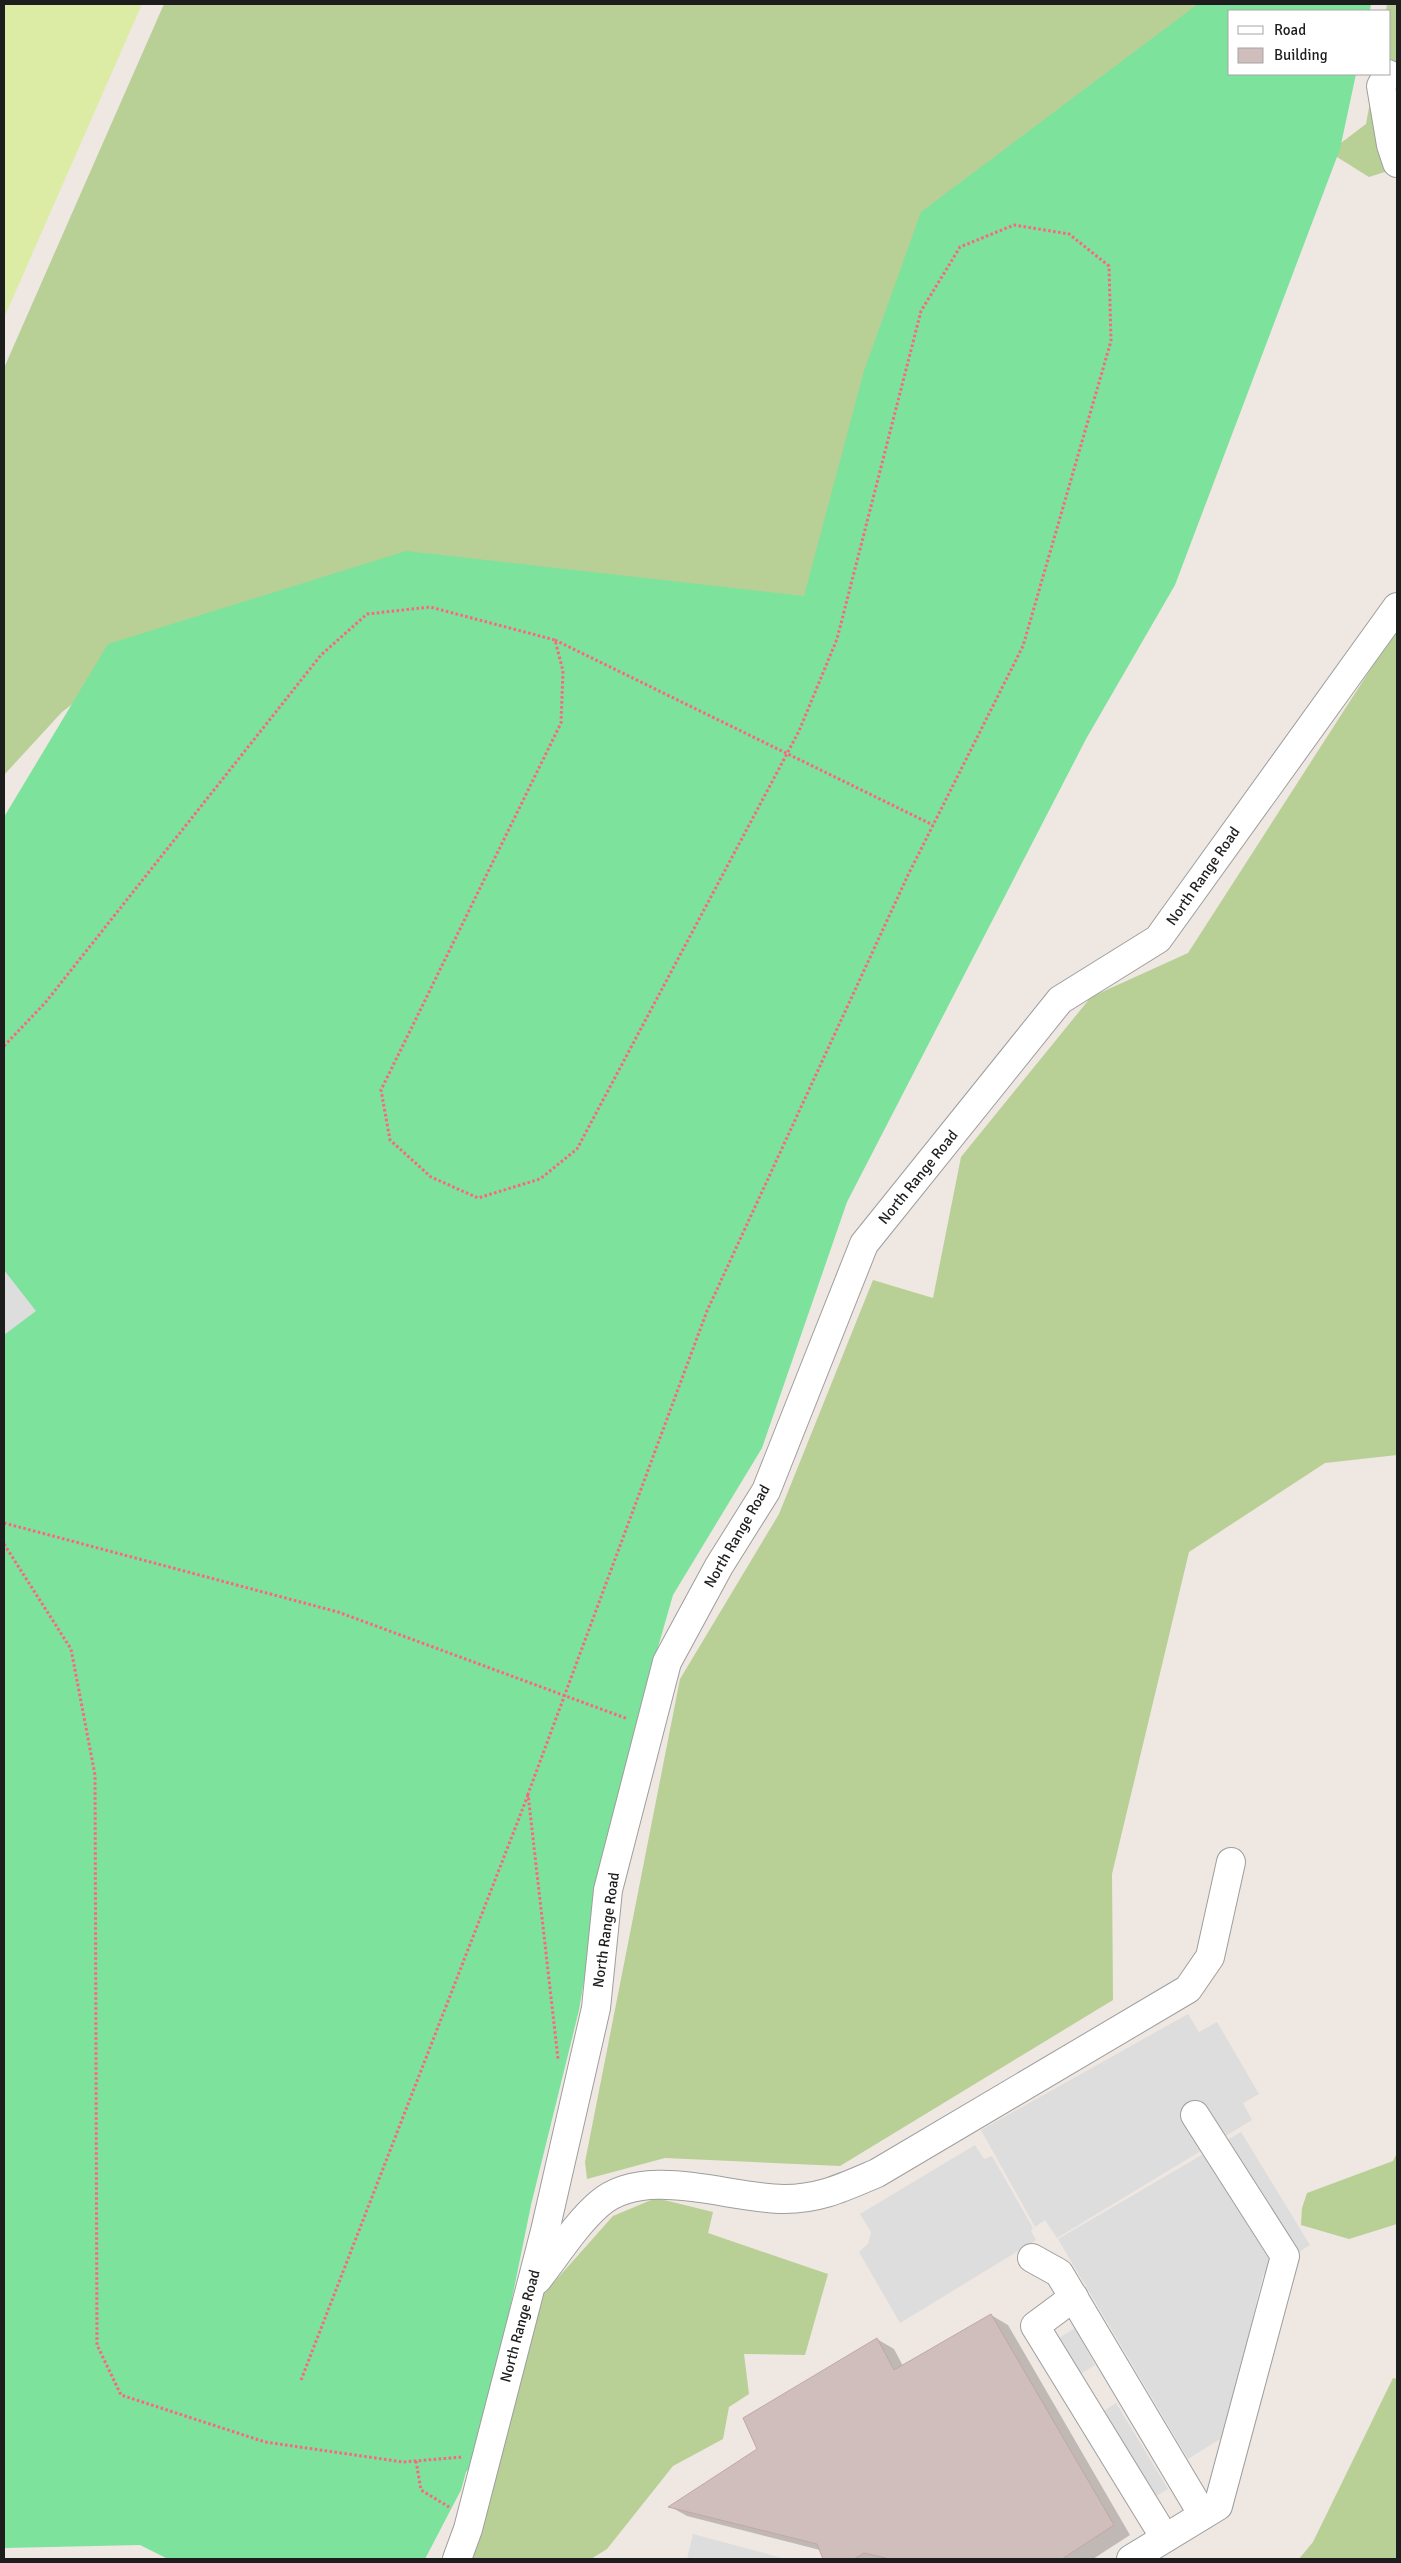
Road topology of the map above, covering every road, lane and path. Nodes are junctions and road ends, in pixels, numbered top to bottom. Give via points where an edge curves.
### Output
1 (1388, 75) edge
2 (1397, 163) edge
3 (1397, 607) edge
4 (555, 640) junction
5 (787, 754) junction
6 (933, 825) junction
7 (4, 1046) edge
8 (4, 1523) edge
9 (4, 1544) edge
10 (564, 1695) junction
11 (650, 1727) junction
12 (528, 1794) junction
13 (1230, 1862) dead end
14 (558, 2061) dead end
15 (1195, 2115) dead end
16 (1032, 2258) dead end
17 (530, 2289) junction
18 (1074, 2297) junction
19 (301, 2380) dead end
20 (466, 2449) dead end
21 (416, 2461) junction
22 (1203, 2515) junction
23 (470, 2520) junction
24 (1165, 2538) junction
25 (457, 2559) edge
26 (1131, 2559) edge

1 - 2 street via 1381,86
3 - 11 street, North Range Road via 1158,939 1060,1000 864,1244 766,1491 719,1566 667,1662
4 - 5 path
4 - 5 path via 563,671 560,724 381,1090 390,1140 431,1177 478,1198 540,1179 577,1149
4 - 7 path via 430,607 367,614 321,655 45,1003
5 - 6 path
5 - 6 path via 800,731 837,638 921,311 960,247 1014,225 1068,234 1109,266 1111,341 1023,646
6 - 10 path via 707,1311
8 - 10 path via 338,1612
9 - 21 path via 70,1649 95,1775 97,2346 121,2394 265,2442 403,2462
10 - 11 path
10 - 12 path
11 - 17 street, North Range Road via 608,1890 596,2008
12 - 14 path
12 - 19 path
13 - 17 street via 1210,1958 1188,1989 878,2173 824,2195 784,2199 737,2196 690,2186 659,2184 623,2191 600,2203
15 - 22 street via 1285,2256 1218,2506
16 - 18 street via 1059,2273
17 - 23 street, North Range Road
18 - 22 street
18 - 24 street via 1035,2326
20 - 21 path via 464,2457
21 - 23 path via 421,2490
22 - 24 street
23 - 25 street, North Range Road
24 - 26 street

